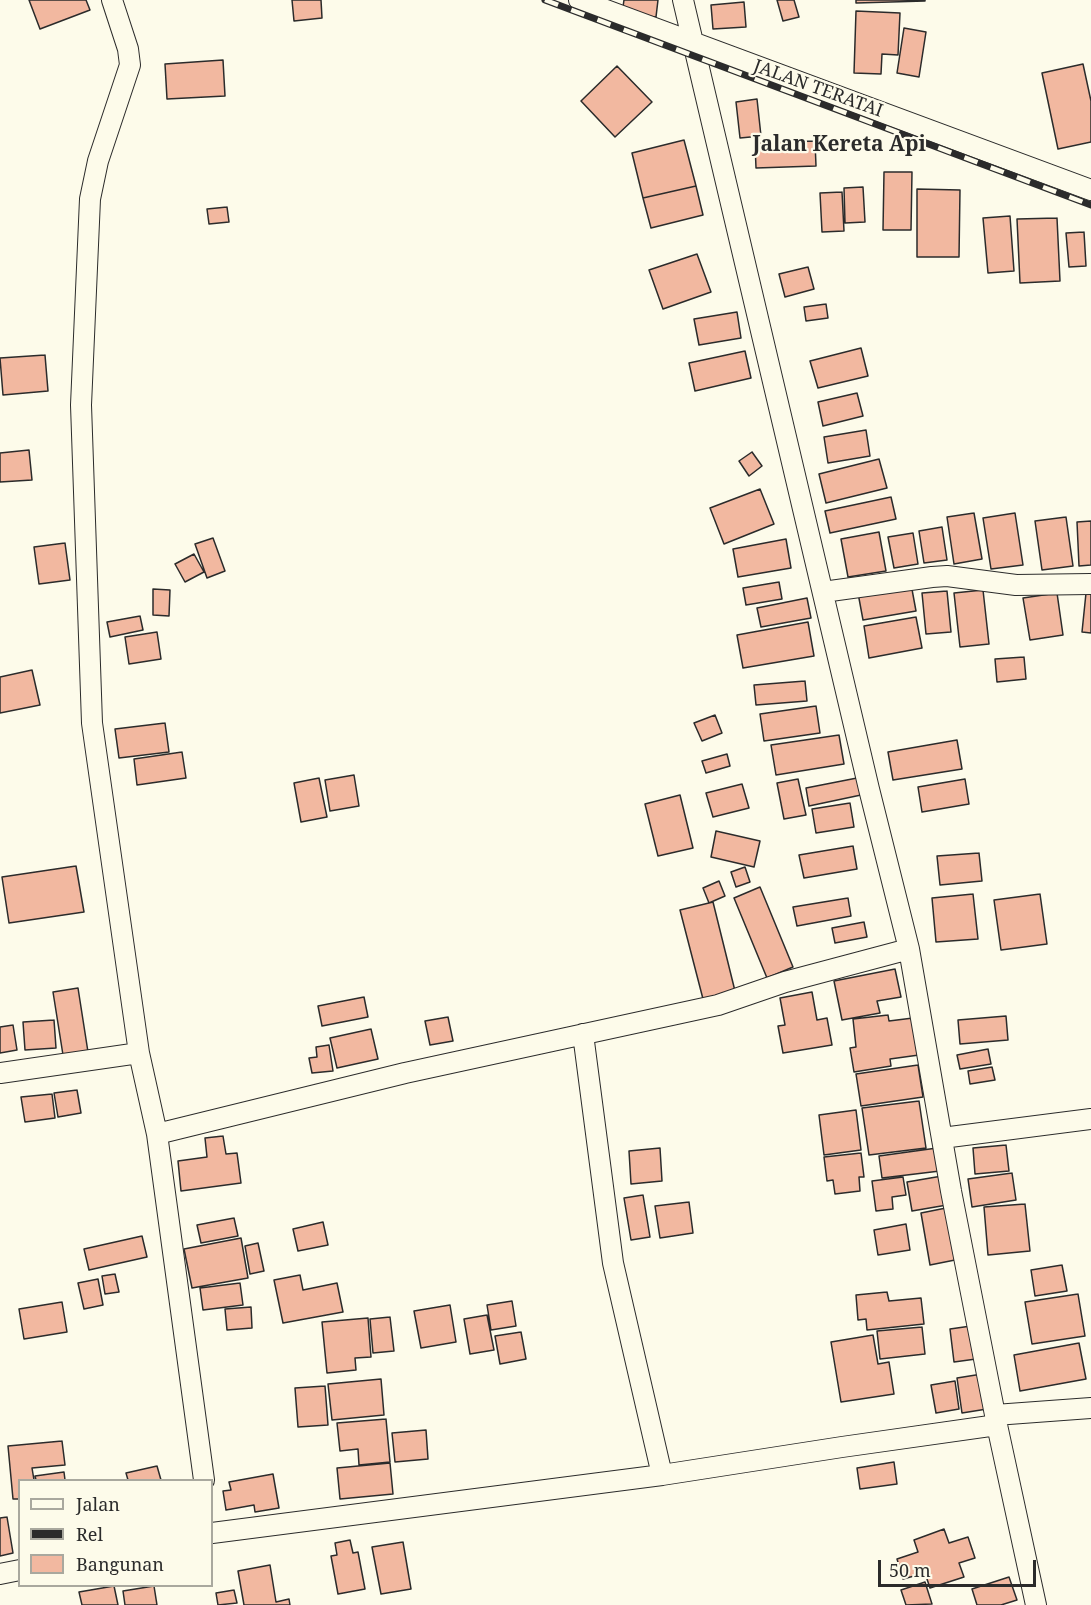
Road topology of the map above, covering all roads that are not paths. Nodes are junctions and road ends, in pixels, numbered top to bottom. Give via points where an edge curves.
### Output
1 (112, 0) edge
2 (579, 0) edge
3 (683, 0) edge
4 (694, 44) junction
5 (1091, 189) edge
6 (1091, 584) edge
7 (823, 592) junction
8 (909, 949) junction
9 (583, 1034) junction
10 (139, 1053) junction
11 (0, 1073) edge
12 (1091, 1119) edge
13 (157, 1134) junction
14 (942, 1138) junction
15 (1091, 1408) edge
16 (996, 1420) junction
17 (662, 1475) junction
18 (204, 1479) edge
19 (213, 1533) edge
20 (18, 1570) edge
21 (0, 1574) edge
22 (1036, 1605) edge

1 - 10 street via 129,64 90,199 81,405 92,723
2 - 4 street, JALAN TERATAI
3 - 4 street
4 - 5 street, JALAN TERATAI
4 - 7 street
6 - 7 street via 1016,585 932,576
7 - 8 street
8 - 9 street via 785,982 718,1005
8 - 14 street
9 - 13 street
9 - 17 street via 613,1263
10 - 11 street
10 - 13 street
12 - 14 street
13 - 18 street
14 - 16 street
15 - 16 street
16 - 17 street
16 - 22 street
17 - 19 street
20 - 21 street

